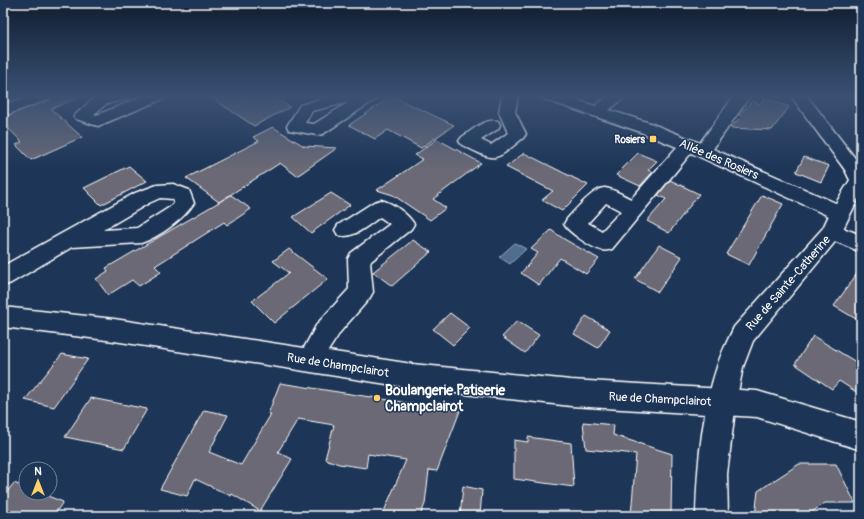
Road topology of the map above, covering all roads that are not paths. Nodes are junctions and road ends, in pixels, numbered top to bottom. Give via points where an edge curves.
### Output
1 (299, 120) edge
2 (332, 120) edge
3 (511, 120) edge
4 (622, 120) edge
5 (720, 120) edge
6 (819, 120) edge
7 (492, 125) dead end
8 (695, 148) junction
9 (858, 169) edge
10 (634, 209) dead end
11 (836, 222) junction
12 (345, 230) dead end
13 (67, 240) junction
14 (861, 244) edge
15 (3, 277) edge
16 (3, 317) edge
17 (311, 361) junction
18 (722, 402) junction
19 (861, 436) edge
20 (712, 516) edge

1 - 2 street via 295,126 317,130
3 - 7 street via 517,134 493,153 468,141
4 - 8 street, Allée des Rosiers
5 - 8 street
6 - 9 street, Rue de Sainte-Catherine
8 - 10 street
8 - 11 street, Allée des Rosiers
9 - 11 street, Rue de Sainte-Catherine via 859,180
11 - 14 street, Allée des Rosiers
11 - 18 street, Rue de Sainte-Catherine via 743,335 730,368
12 - 17 street via 381,207 404,224 359,259 361,292 330,325 316,345
13 - 13 street via 142,198 157,192 173,191 182,194 184,203 177,212 141,235
13 - 15 street
16 - 17 street, Rue de Champclairot via 114,330
17 - 18 street, Rue de Champclairot via 412,376 571,393
18 - 19 street, Rue de Champclairot via 757,404
18 - 20 street, Rue de Sainte-Catherine via 712,474

